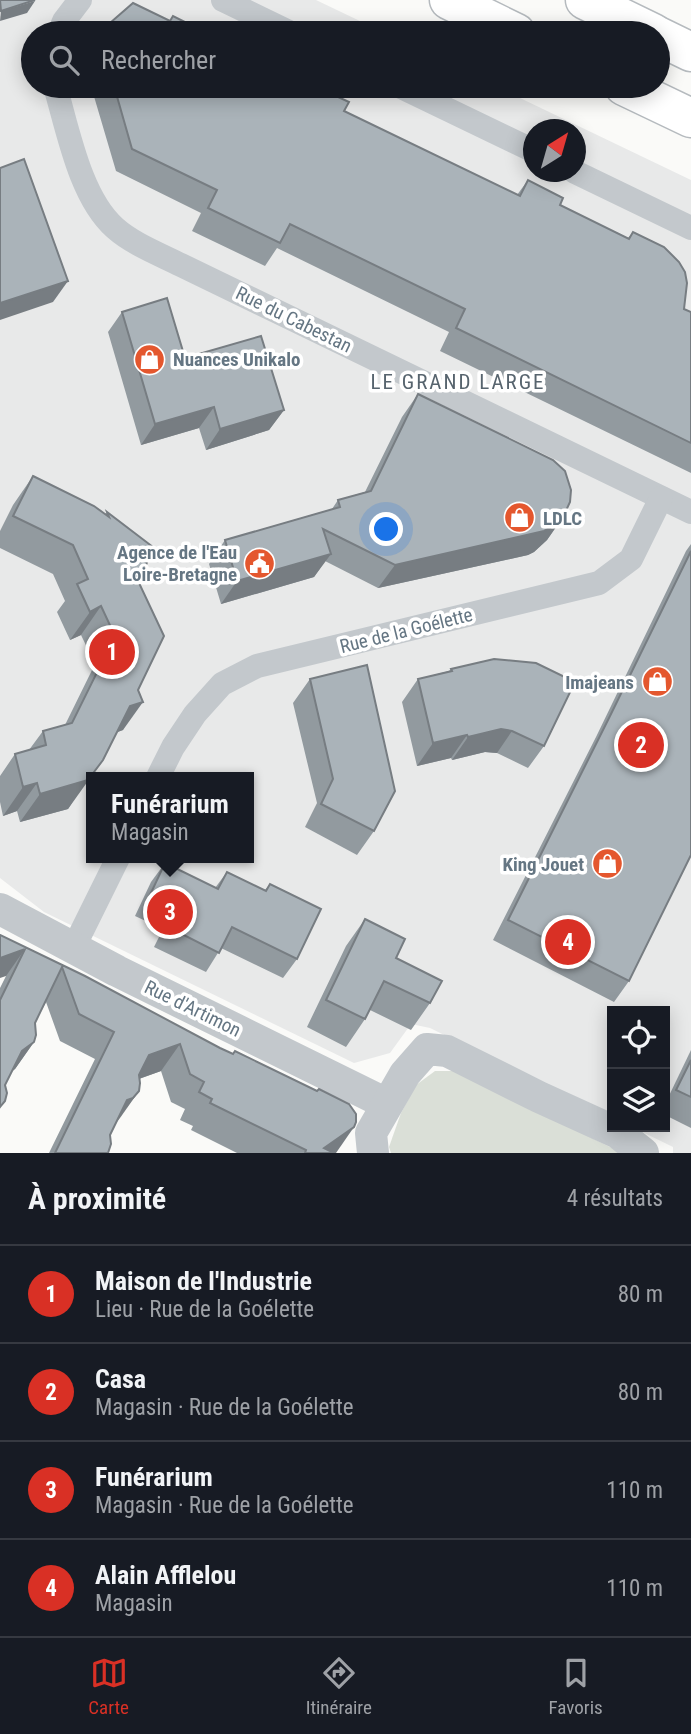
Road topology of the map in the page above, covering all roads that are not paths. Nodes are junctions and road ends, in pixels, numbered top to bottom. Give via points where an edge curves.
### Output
1 (80, 0) edge
2 (223, 0) edge
3 (449, 0) edge
4 (585, 0) edge
5 (64, 21) edge
6 (266, 21) edge
7 (492, 21) edge
8 (628, 21) edge
9 (670, 42) edge
10 (691, 52) edge
11 (59, 98) edge
12 (424, 98) edge
13 (634, 98) edge
14 (649, 98) edge
15 (691, 118) edge
16 (691, 137) edge
17 (523, 146) edge
18 (586, 177) edge
19 (691, 228) edge
20 (661, 498) junction
21 (691, 512) edge
22 (161, 772) edge
23 (115, 863) edge
24 (0, 909) edge
25 (72, 948) junction
26 (387, 1104) junction
27 (373, 1153) edge
28 (643, 1153) edge

1 - 5 street
2 - 6 street
3 - 7 main road
4 - 8 main road
9 - 10 main road
11 - 20 street, Rue du Cabestan via 84,184 115,228 181,265
12 - 17 street
13 - 16 street
14 - 15 main road
18 - 19 street
20 - 21 street, Rue du Cabestan
20 - 22 street, Rue de la Goélette via 631,559 599,583 257,666 222,684 195,714
23 - 25 street
24 - 25 street, Rue d'Artimon
25 - 26 street, Rue d'Artimon
26 - 27 street via 371,1133
26 - 28 street via 427,1049 447,1051 618,1133

